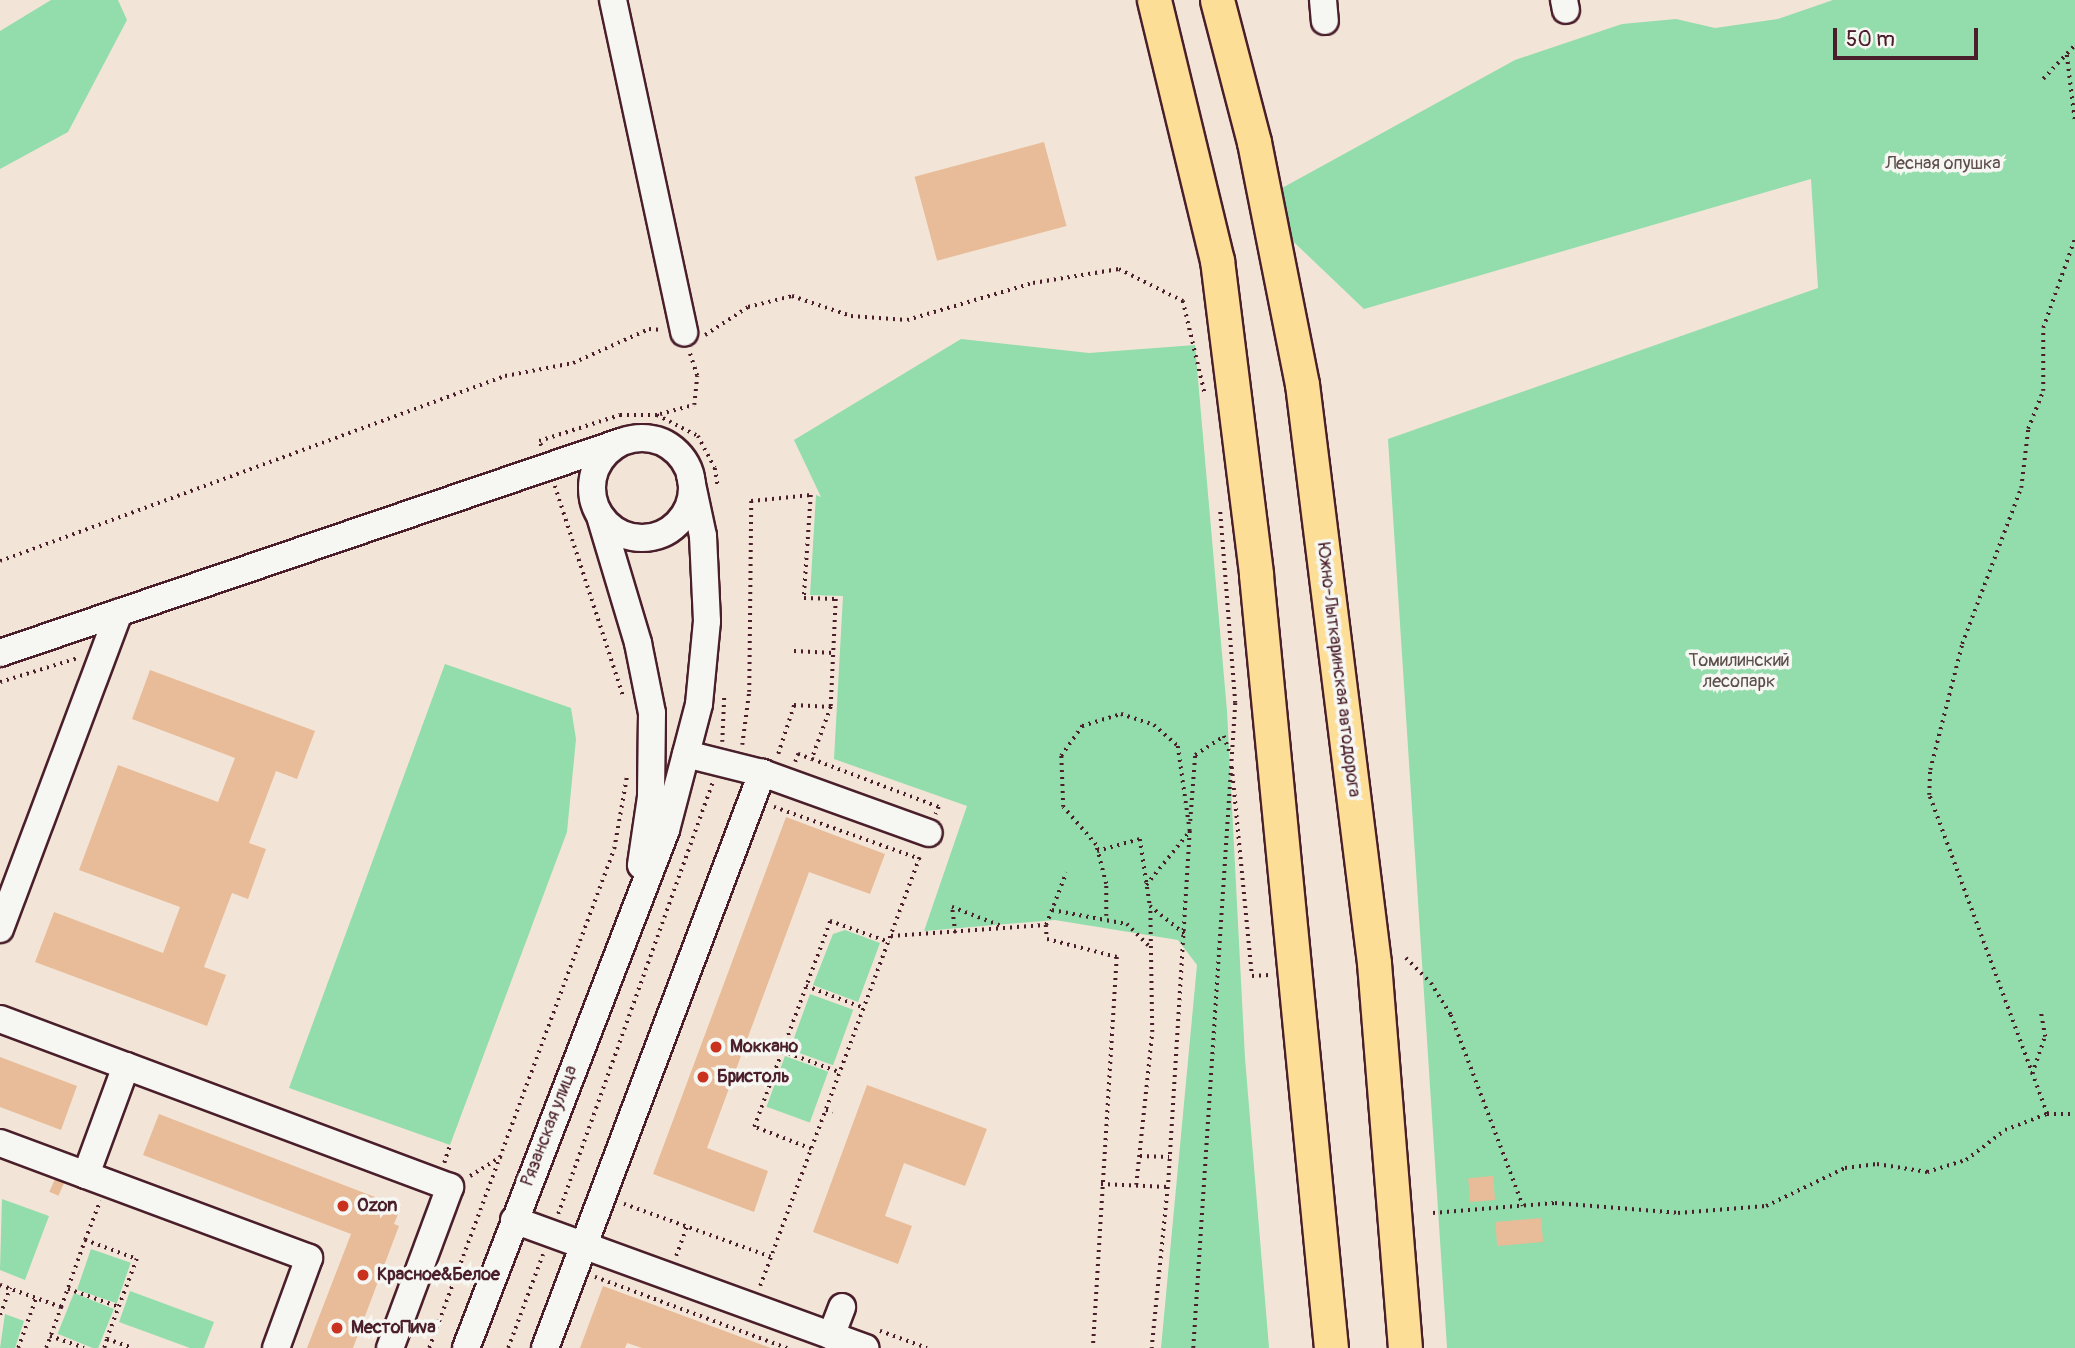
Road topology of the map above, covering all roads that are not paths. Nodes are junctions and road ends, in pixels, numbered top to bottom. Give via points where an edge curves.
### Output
1 (613, 0) edge
2 (1154, 0) edge
3 (1217, 0) edge
4 (684, 332) road end
5 (621, 442) junction
6 (690, 475) junction
7 (600, 516) junction
8 (119, 613) junction
9 (0, 653) edge
10 (686, 754) junction
11 (751, 769) junction
12 (929, 833) road end
13 (635, 904) junction
14 (0, 929) edge
15 (0, 1019) edge
16 (126, 1066) junction
17 (0, 1143) edge
18 (86, 1175) junction
19 (514, 1220) junction
20 (583, 1246) junction
21 (842, 1307) dead end
22 (831, 1336) junction
23 (276, 1348) edge
24 (390, 1348) edge
25 (466, 1348) edge
26 (545, 1348) edge
27 (864, 1348) edge
28 (1331, 1348) edge
29 (1405, 1348) edge

1 - 4 street
2 - 28 main road via 1217,260 1256,575
3 - 29 main road, Южно-Лыткаринская автодорога via 1254,142 1302,384 1374,963
5 - 6 street via 655,439 683,459
5 - 7 street via 601,459 591,483
5 - 8 street
6 - 7 street via 687,509 668,531 640,538 625,536
6 - 10 street, Рязанская улица via 703,536 707,621 699,704
7 - 13 street, Рязанская улица via 638,643 652,713 651,797
8 - 9 street
8 - 14 street
10 - 11 street
10 - 13 street, Рязанская улица via 666,830
11 - 12 street
11 - 20 street
13 - 19 street, Рязанская улица
15 - 16 street
16 - 18 street
16 - 24 street via 450,1188
17 - 18 street
18 - 23 street via 309,1258
19 - 20 street
19 - 25 street, Рязанская улица
20 - 22 street
20 - 26 street
21 - 22 street
22 - 27 street

